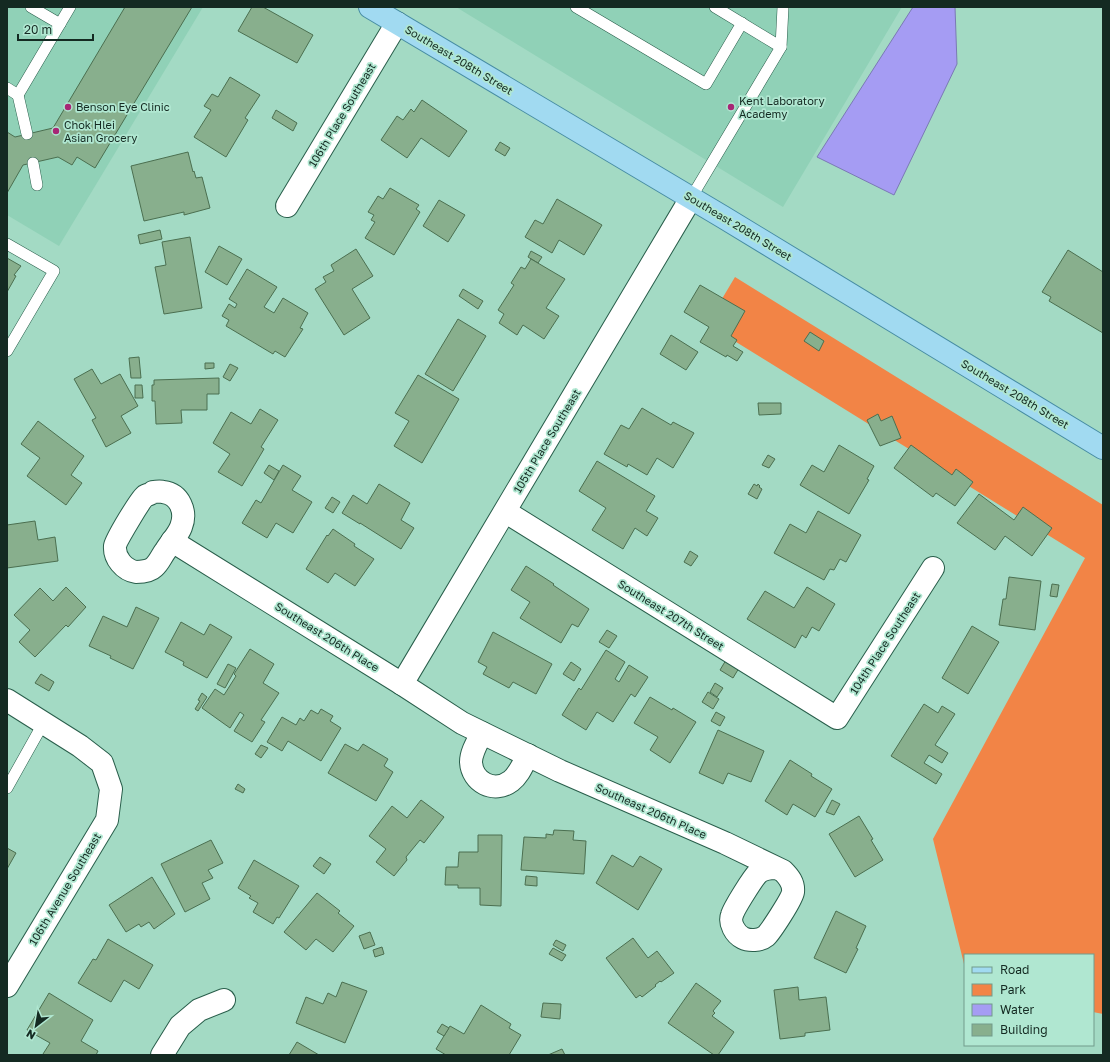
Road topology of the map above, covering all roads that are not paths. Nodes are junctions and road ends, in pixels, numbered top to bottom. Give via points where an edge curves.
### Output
1 (31, 7) edge
2 (70, 7) edge
3 (370, 7) edge
4 (576, 7) edge
5 (715, 7) edge
6 (783, 7) edge
7 (397, 23) junction
8 (742, 23) junction
9 (60, 24) junction
10 (781, 47) junction
11 (7, 88) edge
12 (18, 95) junction
13 (27, 134) dead end
14 (33, 163) dead end
15 (36, 185) dead end
16 (691, 198) junction
17 (287, 206) dead end
18 (7, 244) edge
19 (7, 351) edge
20 (1103, 448) edge
21 (506, 512) junction
22 (172, 541) dead end
23 (933, 568) dead end
24 (402, 684) junction
25 (7, 700) edge
26 (837, 718) joint
27 (44, 722) junction
28 (482, 733) junction
29 (528, 755) junction
30 (7, 788) edge
31 (775, 868) dead end
32 (7, 986) edge
33 (224, 1000) dead end
34 (162, 1055) edge

1 - 9 lane
2 - 9 lane
3 - 7 main road, Southeast 208th Street
4 - 8 lane via 706,84
5 - 8 lane
6 - 10 lane
7 - 16 main road, Southeast 208th Street
7 - 17 street, 106th Place Southeast
8 - 10 lane
9 - 12 lane
10 - 16 lane
11 - 12 lane
12 - 13 lane
14 - 15 lane
16 - 20 main road, Southeast 208th Street
16 - 21 street, 105th Place Southeast
18 - 19 lane via 54,271
21 - 24 street, 105th Place Southeast
21 - 26 street, Southeast 207th Street
22 - 24 street, Southeast 206th Place
23 - 26 street, 104th Place Southeast
24 - 28 street, Southeast 206th Place
25 - 27 street
27 - 30 lane
27 - 32 street, 106th Avenue Southeast via 102,763 111,789 107,820
28 - 29 street, Southeast 206th Place
28 - 29 street via 471,760 472,770 484,784 504,786 512,781
29 - 31 street, Southeast 206th Place
33 - 34 street via 198,1010 180,1026

